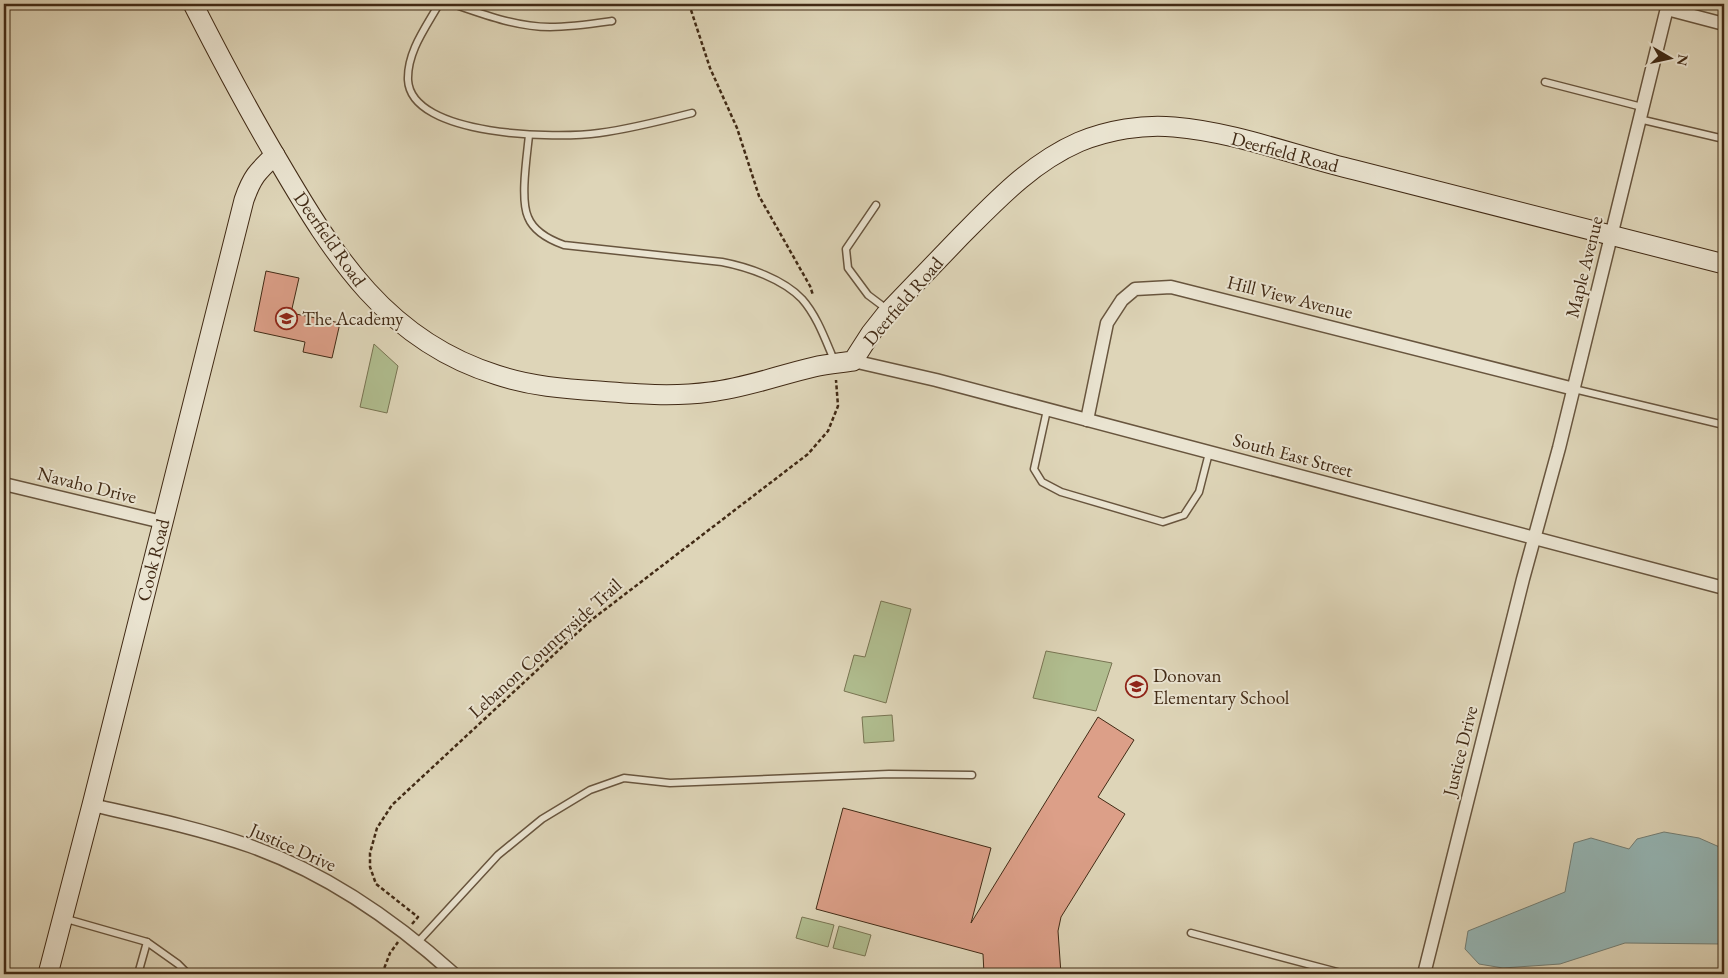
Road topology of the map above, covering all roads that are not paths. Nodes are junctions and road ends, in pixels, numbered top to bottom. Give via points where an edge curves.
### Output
1 (193, 4) edge
2 (439, 4) edge
3 (453, 4) edge
4 (1667, 6) edge
5 (612, 21) dead end
6 (1724, 24) edge
7 (1545, 82) dead end
8 (692, 113) dead end
9 (1641, 113) junction
10 (529, 136) junction
11 (1724, 139) edge
12 (275, 155) junction
13 (876, 205) dead end
14 (1611, 235) junction
15 (1724, 264) edge
16 (889, 311) junction
17 (844, 362) junction
18 (1574, 388) junction
19 (1046, 410) junction
20 (1087, 420) junction
21 (1724, 425) edge
22 (1209, 452) junction
23 (4, 484) edge
24 (162, 522) junction
25 (1534, 538) junction
26 (1724, 588) edge
27 (972, 775) dead end
28 (92, 805) junction
29 (62, 918) junction
30 (1191, 933) dead end
31 (147, 942) junction
32 (417, 943) junction
33 (48, 974) edge
34 (138, 974) edge
35 (188, 974) edge
36 (454, 974) edge
37 (1345, 974) edge
38 (1424, 974) edge

1 - 12 street, Deerfield Road
2 - 10 lane via 409,62 408,82 414,98 428,112 455,122
3 - 5 lane via 514,23 550,27
4 - 6 street
4 - 9 street, Maple Avenue
7 - 9 lane
8 - 10 lane via 598,134
9 - 11 lane
9 - 14 street, Maple Avenue
10 - 17 lane via 524,198 528,217 536,230 564,245 722,262 750,269 802,299
12 - 17 street, Deerfield Road via 334,252 376,302 428,342 496,375 560,389 678,394 742,387
12 - 24 street, Cook Road via 256,173 244,200
13 - 16 lane via 846,250 848,268 868,295
14 - 15 street, Deerfield Road
14 - 16 street, Deerfield Road via 1206,131 1165,126 1133,128 1082,141 1036,166 988,208
14 - 18 street, Maple Avenue
16 - 17 street, Deerfield Road
17 - 19 street, South East Street via 936,380
18 - 20 street, Hill View Avenue via 1172,287 1144,288 1135,289 1122,300 1107,323
18 - 21 lane
18 - 25 street, Maple Avenue
19 - 20 street, South East Street
19 - 22 lane via 1034,469 1042,482 1061,492 1163,522 1184,515 1199,492
20 - 22 street, South East Street
22 - 25 street, South East Street
23 - 24 street, Navaho Drive
24 - 28 street, Cook Road
25 - 26 street, South East Street
25 - 38 street, Justice Drive
27 - 32 lane via 888,774 670,783 624,778 590,790 542,819 498,855
28 - 29 street, Cook Road
28 - 32 street, Justice Drive via 209,833 269,854 317,876 363,903
29 - 31 lane
29 - 33 street, Cook Road
30 - 37 lane
31 - 34 lane
31 - 35 lane
32 - 36 street, Justice Drive

